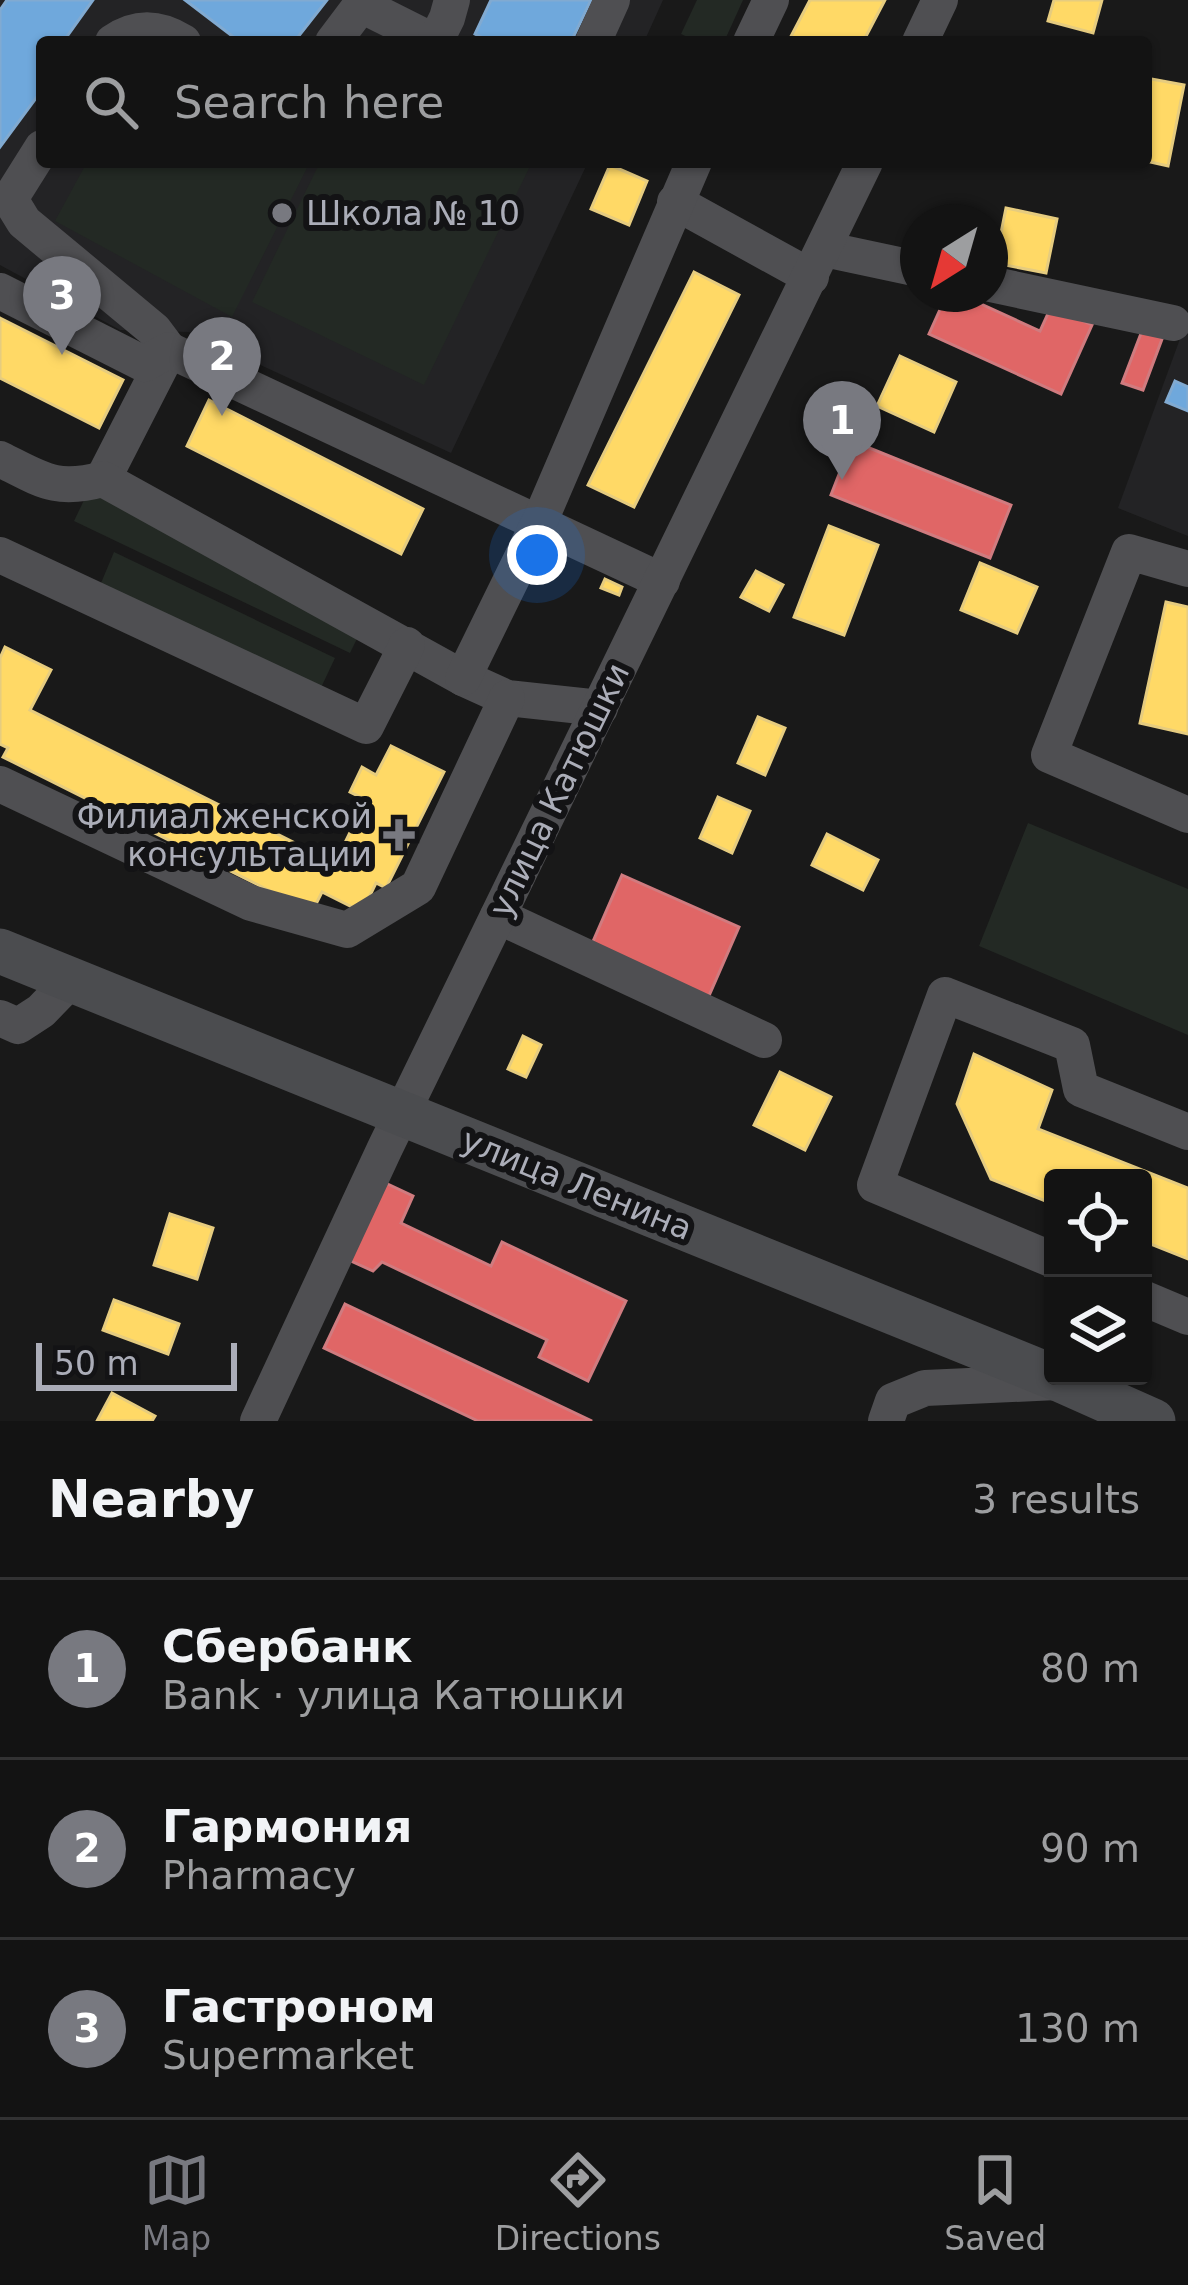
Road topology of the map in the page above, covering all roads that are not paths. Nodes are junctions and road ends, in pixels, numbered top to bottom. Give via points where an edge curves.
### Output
1 (452, 0) edge
2 (612, 0) edge
3 (771, 0) edge
4 (940, 0) edge
5 (363, 3) edge
6 (124, 36) edge
7 (173, 36) edge
8 (338, 36) edge
9 (424, 36) edge
10 (438, 36) edge
11 (596, 36) edge
12 (754, 36) edge
13 (923, 36) edge
14 (36, 158) edge
15 (691, 168) edge
16 (862, 168) edge
17 (675, 202) junction
18 (818, 263) junction
19 (900, 267) edge
20 (1008, 288) edge
21 (0, 291) edge
22 (1173, 323) dead end
23 (169, 350) junction
24 (0, 459) edge
25 (103, 479) junction
26 (539, 524) junction
27 (0, 555) edge
28 (1188, 569) edge
29 (662, 581) junction
30 (407, 645) junction
31 (464, 678) junction
32 (507, 698) junction
33 (600, 708) junction
34 (0, 784) edge
35 (1188, 815) edge
36 (498, 916) junction
37 (0, 952) edge
38 (70, 981) junction
39 (0, 1018) edge
40 (764, 1040) dead end
41 (403, 1113) junction
42 (1188, 1132) edge
43 (1044, 1256) edge
44 (1152, 1302) edge
45 (1188, 1317) edge
46 (1044, 1373) edge
47 (1044, 1382) edge
48 (1073, 1385) edge
49 (258, 1421) edge
50 (886, 1421) edge
51 (1153, 1421) edge

1 - 10 street
2 - 11 street
3 - 12 street
4 - 13 street
5 - 8 street
5 - 9 street
6 - 7 street via 136,29
14 - 23 street via 10,199 24,222
15 - 17 street
16 - 18 street, улица Катюшки
17 - 18 street
17 - 26 street
18 - 19 street
18 - 29 street, улица Катюшки
20 - 22 street
21 - 23 street via 144,364
23 - 25 street
23 - 26 street
24 - 25 street via 52,485
25 - 30 street
26 - 29 street
26 - 31 street
27 - 30 street via 366,726
28 - 35 street via 1129,552 1048,755
29 - 33 street, улица Катюшки
30 - 31 street
31 - 32 street
32 - 33 street
32 - 34 street via 418,887 346,930 251,903
33 - 36 street, улица Катюшки
36 - 40 street
36 - 41 street, улица Катюшки
37 - 38 main road, улица Ленина
38 - 39 street via 18,1026
38 - 41 main road, улица Ленина
41 - 46 main road, улица Ленина
41 - 49 street, улица Катюшки
42 - 43 street via 1081,1088 1072,1045 945,995 874,1185
44 - 45 street
47 - 50 street via 925,1388 893,1401
48 - 51 main road, улица Ленина

